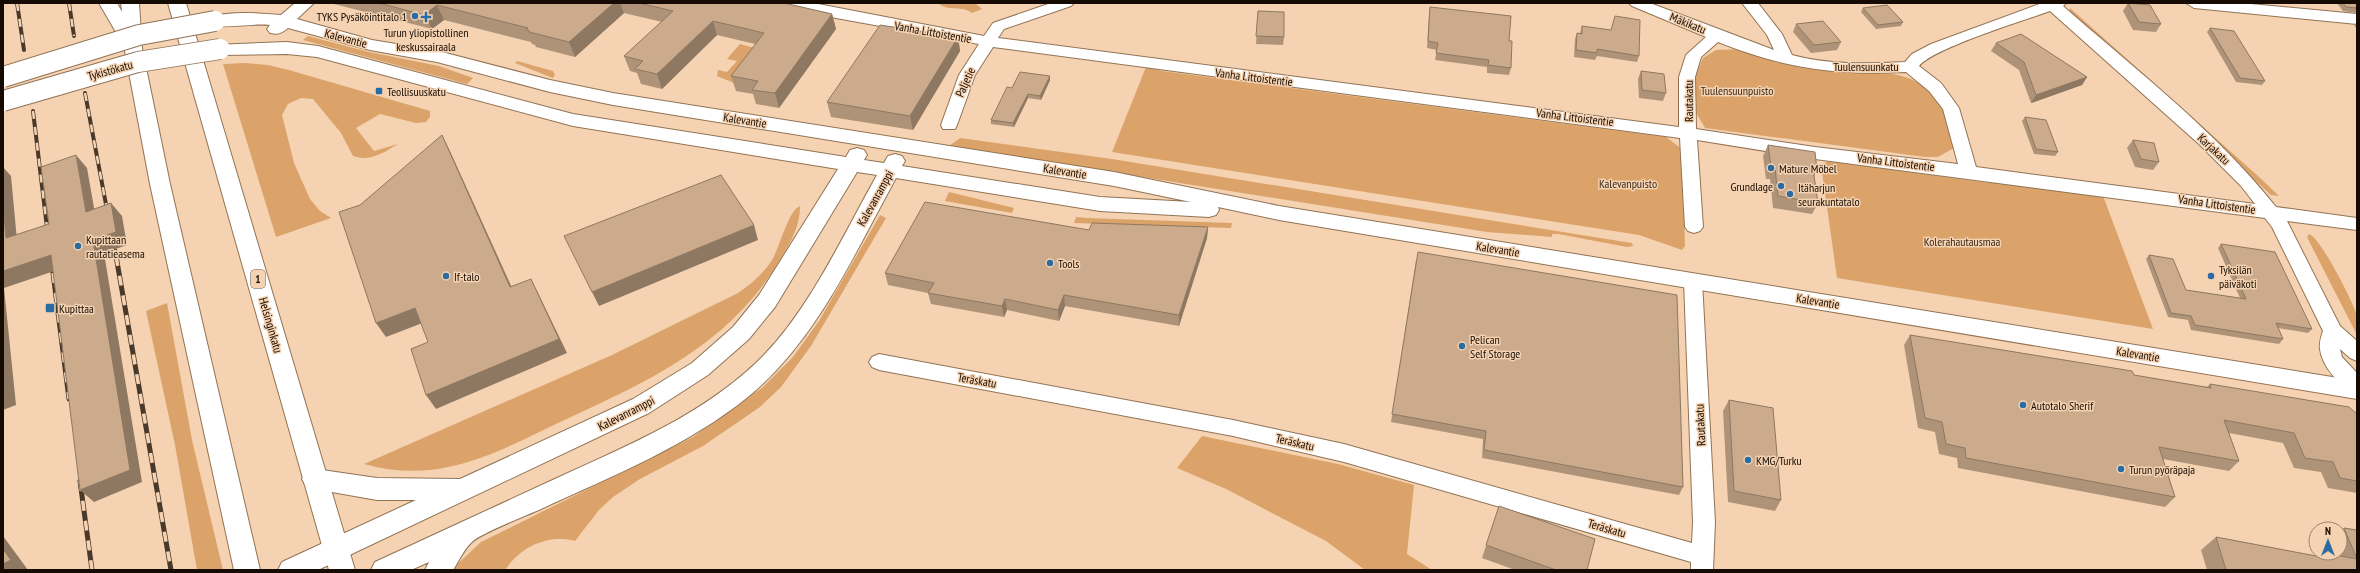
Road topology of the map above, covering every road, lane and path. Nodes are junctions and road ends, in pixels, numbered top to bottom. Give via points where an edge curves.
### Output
1 (108, 3) edge
2 (130, 3) edge
3 (268, 3) edge
4 (305, 3) edge
5 (794, 3) edge
6 (1066, 3) edge
7 (1636, 3) edge
8 (1750, 3) edge
9 (2194, 3) edge
10 (2054, 4) edge
11 (179, 5) edge
12 (252, 18) junction
13 (2357, 19) edge
14 (215, 21) joint
15 (283, 21) junction
16 (1717, 34) junction
17 (986, 41) junction
18 (262, 47) junction
19 (133, 48) junction
20 (224, 48) junction
21 (1784, 58) junction
22 (1910, 66) junction
23 (3, 76) edge
24 (3, 101) edge
25 (949, 125) dead end
26 (1688, 133) junction
27 (865, 140) junction
28 (904, 146) junction
29 (850, 166) junction
30 (1969, 171) junction
31 (889, 172) junction
32 (2271, 212) junction
33 (1278, 213) junction
34 (2357, 224) edge
35 (1694, 227) dead end
36 (1693, 281) junction
37 (2333, 331) junction
38 (2357, 353) edge
39 (879, 362) dead end
40 (2357, 386) edge
41 (2357, 390) edge
42 (315, 479) junction
43 (467, 489) junction
44 (463, 533) junction
45 (339, 559) edge
46 (1703, 563) edge
47 (247, 570) edge
48 (291, 570) edge
49 (384, 570) edge
50 (438, 570) edge

1 - 19 main road
2 - 19 main road
3 - 12 main road
4 - 15 main road
5 - 17 street, Vanha Littoistentie via 848,16
6 - 17 street, Paljetie via 1005,22 998,26
7 - 16 street, Mäkikatu
8 - 21 street via 1774,34
9 - 13 street
10 - 22 street, Tuulensuunkatu via 1937,47 1918,57
10 - 32 street, Karjakatu via 2226,160
11 - 42 main road, Helsinginkatu / 1
12 - 14 main road, Kalevantie
12 - 15 main road, Kalevantie
12 - 20 main road
14 - 23 main road, Tykistökatu, bridge via 139,36
15 - 18 main road
15 - 27 main road, Kalevantie via 370,45 438,57 612,99
16 - 21 street, Tuulensuunkatu
16 - 26 street, Rautakatu via 1698,51 1690,63 1687,77
17 - 25 street, Paljetie via 967,75
17 - 26 street, Vanha Littoistentie
18 - 20 main road, Kalevantie
18 - 29 main road, Kalevantie via 330,55 573,120
19 - 47 main road via 160,184
20 - 24 main road, Tykistökatu, bridge via 131,64
21 - 22 street, Tuulensuunkatu via 1821,66 1846,68
22 - 30 street via 1935,87 1951,108
26 - 30 street, Vanha Littoistentie via 1816,153
26 - 35 street, Rautakatu
27 - 28 main road, Kalevantie
27 - 29 main road, Kalevanramppi
28 - 31 main road, Kalevanramppi
28 - 33 main road, Kalevantie via 1114,179
29 - 31 main road, Kalevantie
29 - 43 main road, Kalevanramppi via 767,301 741,333 716,356 681,383 641,406
30 - 32 street, Vanha Littoistentie
31 - 33 main road, Kalevantie via 1100,204
31 - 44 main road, Kalevanramppi via 803,322 786,345 754,378 728,399 666,438
32 - 34 street, Vanha Littoistentie
32 - 37 street, Karjakatu via 2291,244
33 - 36 main road, Kalevantie
36 - 41 main road, Kalevantie
36 - 46 street, Rautakatu via 1704,522
37 - 38 street, Karjakatu
37 - 40 street via 2328,345 2330,354
39 - 46 street, Teräskatu via 1226,427 1344,453
42 - 43 main road via 377,489
42 - 45 main road, Helsinginkatu / 1
43 - 45 main road, Kalevanramppi
44 - 49 main road, Kalevanramppi
44 - 50 main road
45 - 48 main road, Kalevanramppi

